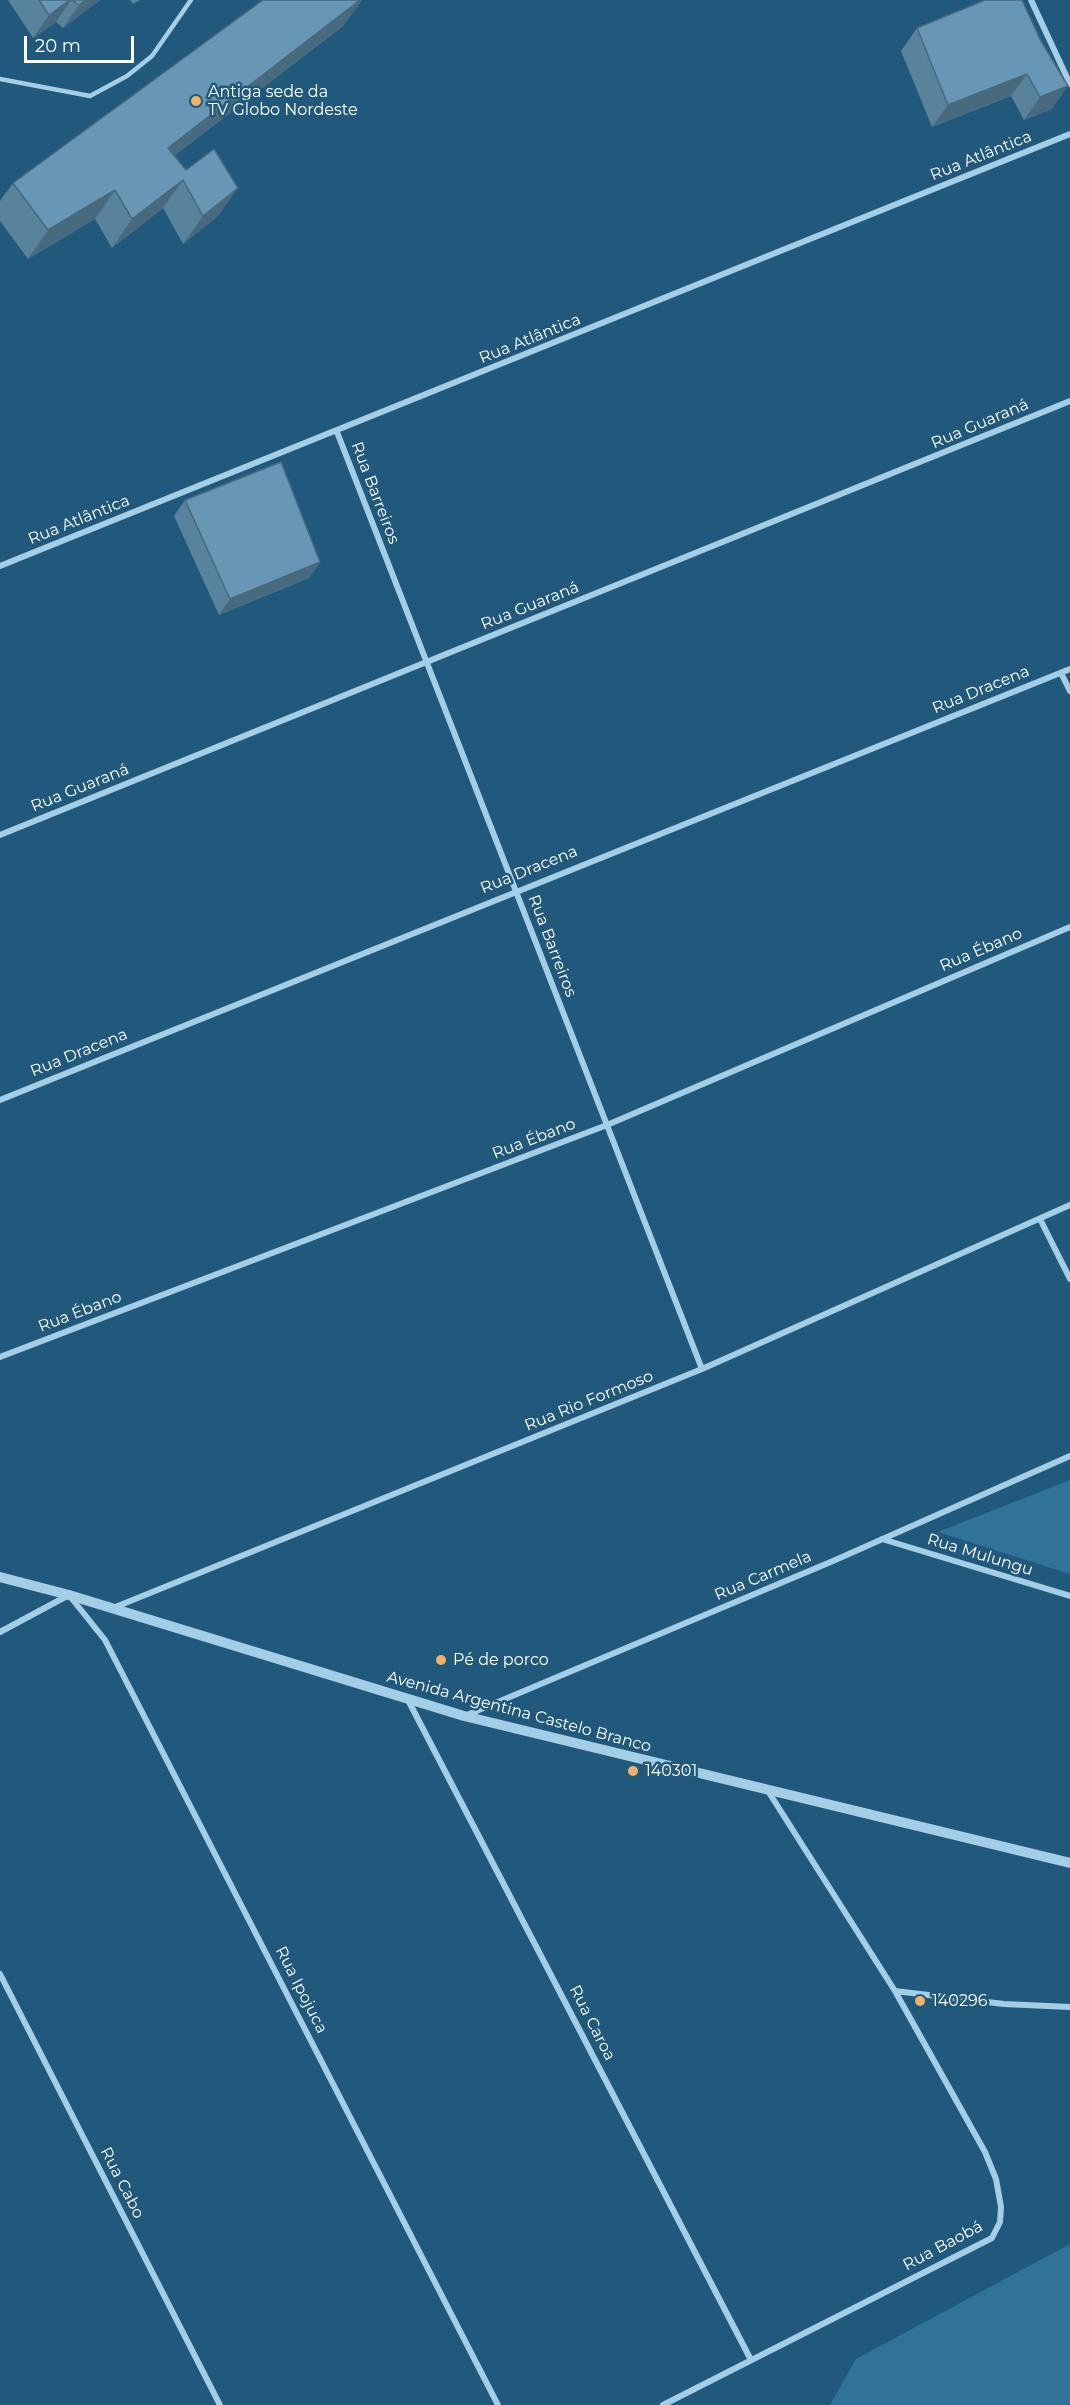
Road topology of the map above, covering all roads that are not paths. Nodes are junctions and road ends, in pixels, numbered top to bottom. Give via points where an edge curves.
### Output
1 (191, 0) edge
2 (1031, 0) edge
3 (0, 79) edge
4 (1070, 84) edge
5 (1070, 134) edge
6 (1070, 401) edge
7 (337, 432) junction
8 (0, 566) edge
9 (427, 662) junction
10 (1070, 669) edge
11 (1061, 673) junction
12 (1070, 691) edge
13 (0, 835) edge
14 (516, 890) junction
15 (1070, 927) edge
16 (0, 1100) edge
17 (607, 1125) junction
18 (1070, 1205) edge
19 (1040, 1219) junction
20 (1070, 1279) edge
21 (0, 1357) edge
22 (702, 1369) junction
23 (1070, 1456) edge
24 (882, 1539) junction
25 (0, 1577) edge
26 (69, 1594) junction
27 (1070, 1596) edge
28 (113, 1608) junction
29 (0, 1632) edge
30 (408, 1699) junction
31 (464, 1716) junction
32 (768, 1791) junction
33 (1070, 1863) edge
34 (0, 1974) edge
35 (895, 1991) junction
36 (1070, 2007) edge
37 (751, 2360) junction
38 (220, 2405) edge
39 (498, 2405) edge
40 (663, 2405) edge

1 - 3 lane via 152,56 127,76 90,96
2 - 4 street
5 - 7 street, Rua Atlântica
6 - 9 street, Rua Guaraná
7 - 8 street, Rua Atlântica
7 - 9 street, Rua Barreiros
9 - 13 street, Rua Guaraná
9 - 14 street, Rua Barreiros
10 - 11 street, Rua Dracena
11 - 12 street
11 - 14 street, Rua Dracena
14 - 16 street, Rua Dracena
14 - 17 street, Rua Barreiros
15 - 17 street, Rua Ébano
17 - 21 street, Rua Ébano
17 - 22 street, Rua Barreiros
18 - 19 street, Rua Rio Formoso
19 - 20 street
19 - 22 street, Rua Rio Formoso
22 - 28 street, Rua Rio Formoso
23 - 24 street, Rua Carmela
24 - 27 street, Rua Mulungu
24 - 31 street, Rua Carmela
25 - 26 street, Avenida Argentina Castelo Branco
26 - 28 street, Avenida Argentina Castelo Branco
26 - 29 street
26 - 39 street, Rua Ipojuca via 105,1640
28 - 30 street, Avenida Argentina Castelo Branco
30 - 31 street, Avenida Argentina Castelo Branco
30 - 37 street, Rua Caroa
31 - 32 street, Avenida Argentina Castelo Branco
32 - 33 street, Avenida Argentina Castelo Branco
32 - 35 street, Rua Baobá
34 - 38 street, Rua Cabo
35 - 36 street via 1004,2004
35 - 37 street, Rua Baobá via 986,2152 996,2179 1001,2206 999,2222 992,2238
37 - 40 street, Rua Baobá

